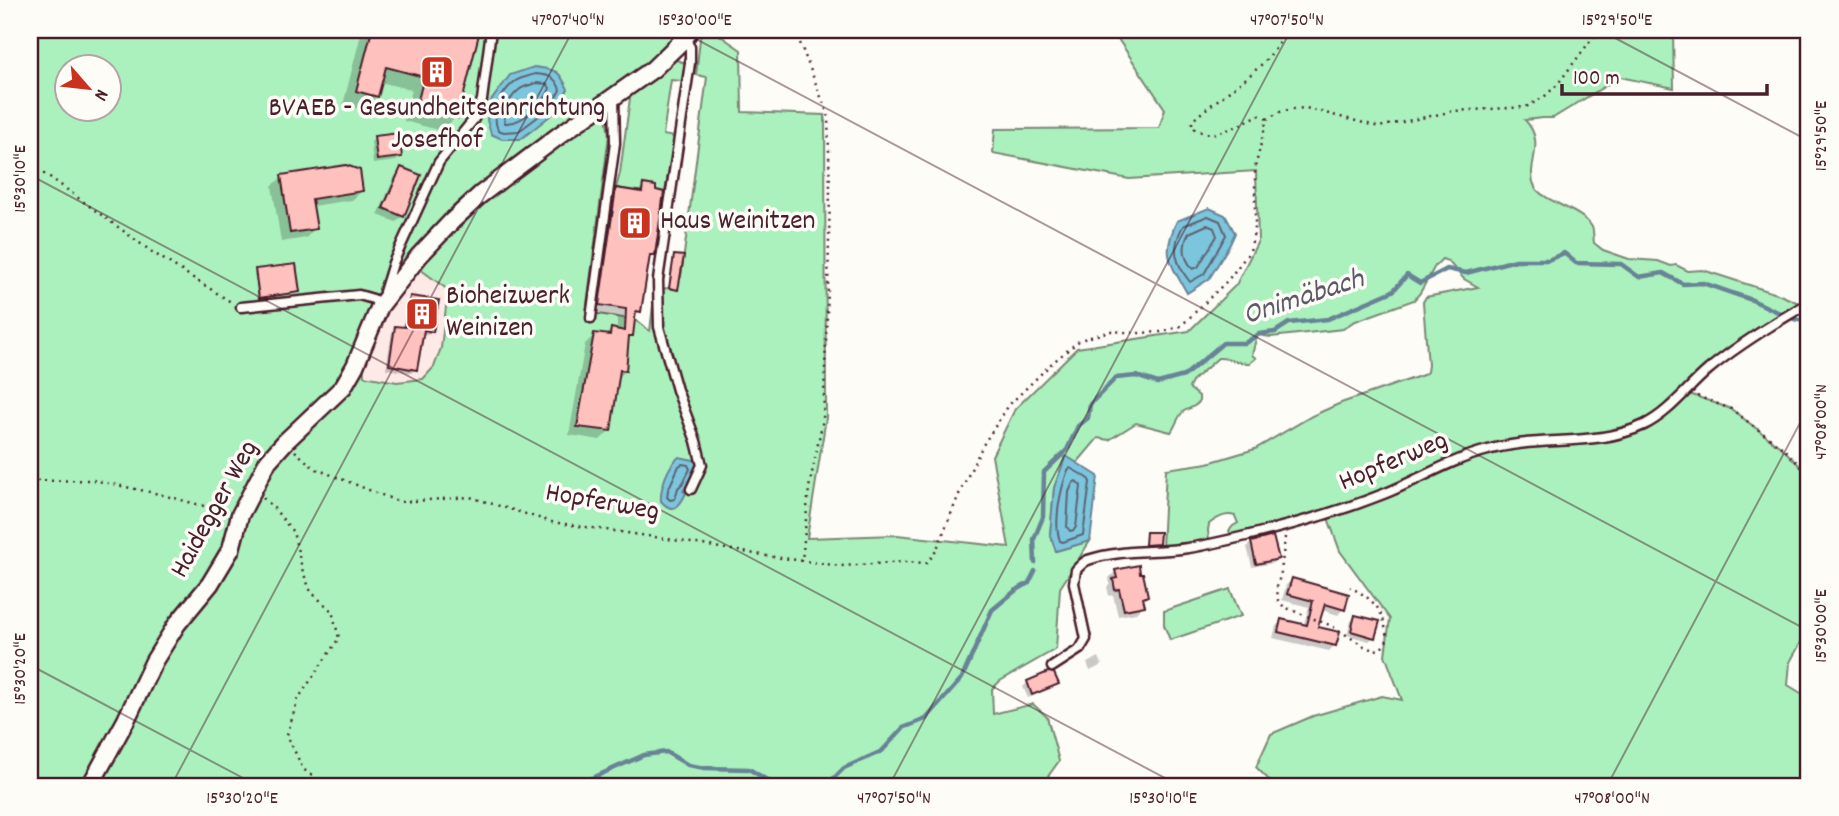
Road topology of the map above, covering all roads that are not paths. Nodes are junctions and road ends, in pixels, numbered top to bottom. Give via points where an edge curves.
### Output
1 (491, 30) edge
2 (687, 34) edge
3 (614, 97) junction
4 (1809, 303) edge
5 (380, 306) junction
6 (241, 307) road end
7 (590, 318) dead end
8 (691, 489) dead end
9 (1052, 667) dead end
10 (90, 786) edge

1 - 5 lane via 482,100 474,119 439,162
2 - 3 street, Haidegger Weg via 653,69
2 - 8 lane via 690,63 658,280 659,327 702,465
3 - 5 street, Haidegger Weg via 480,195 419,256
3 - 7 lane via 615,144
4 - 9 lane, Hopferweg via 1739,346 1650,421 1623,432 1485,450 1332,514 1189,548 1112,554 1086,561 1076,570 1074,583 1086,639 1080,649
5 - 6 lane via 359,295
5 - 10 street, Haidegger Weg via 344,387 268,461 240,515 231,549 154,661

